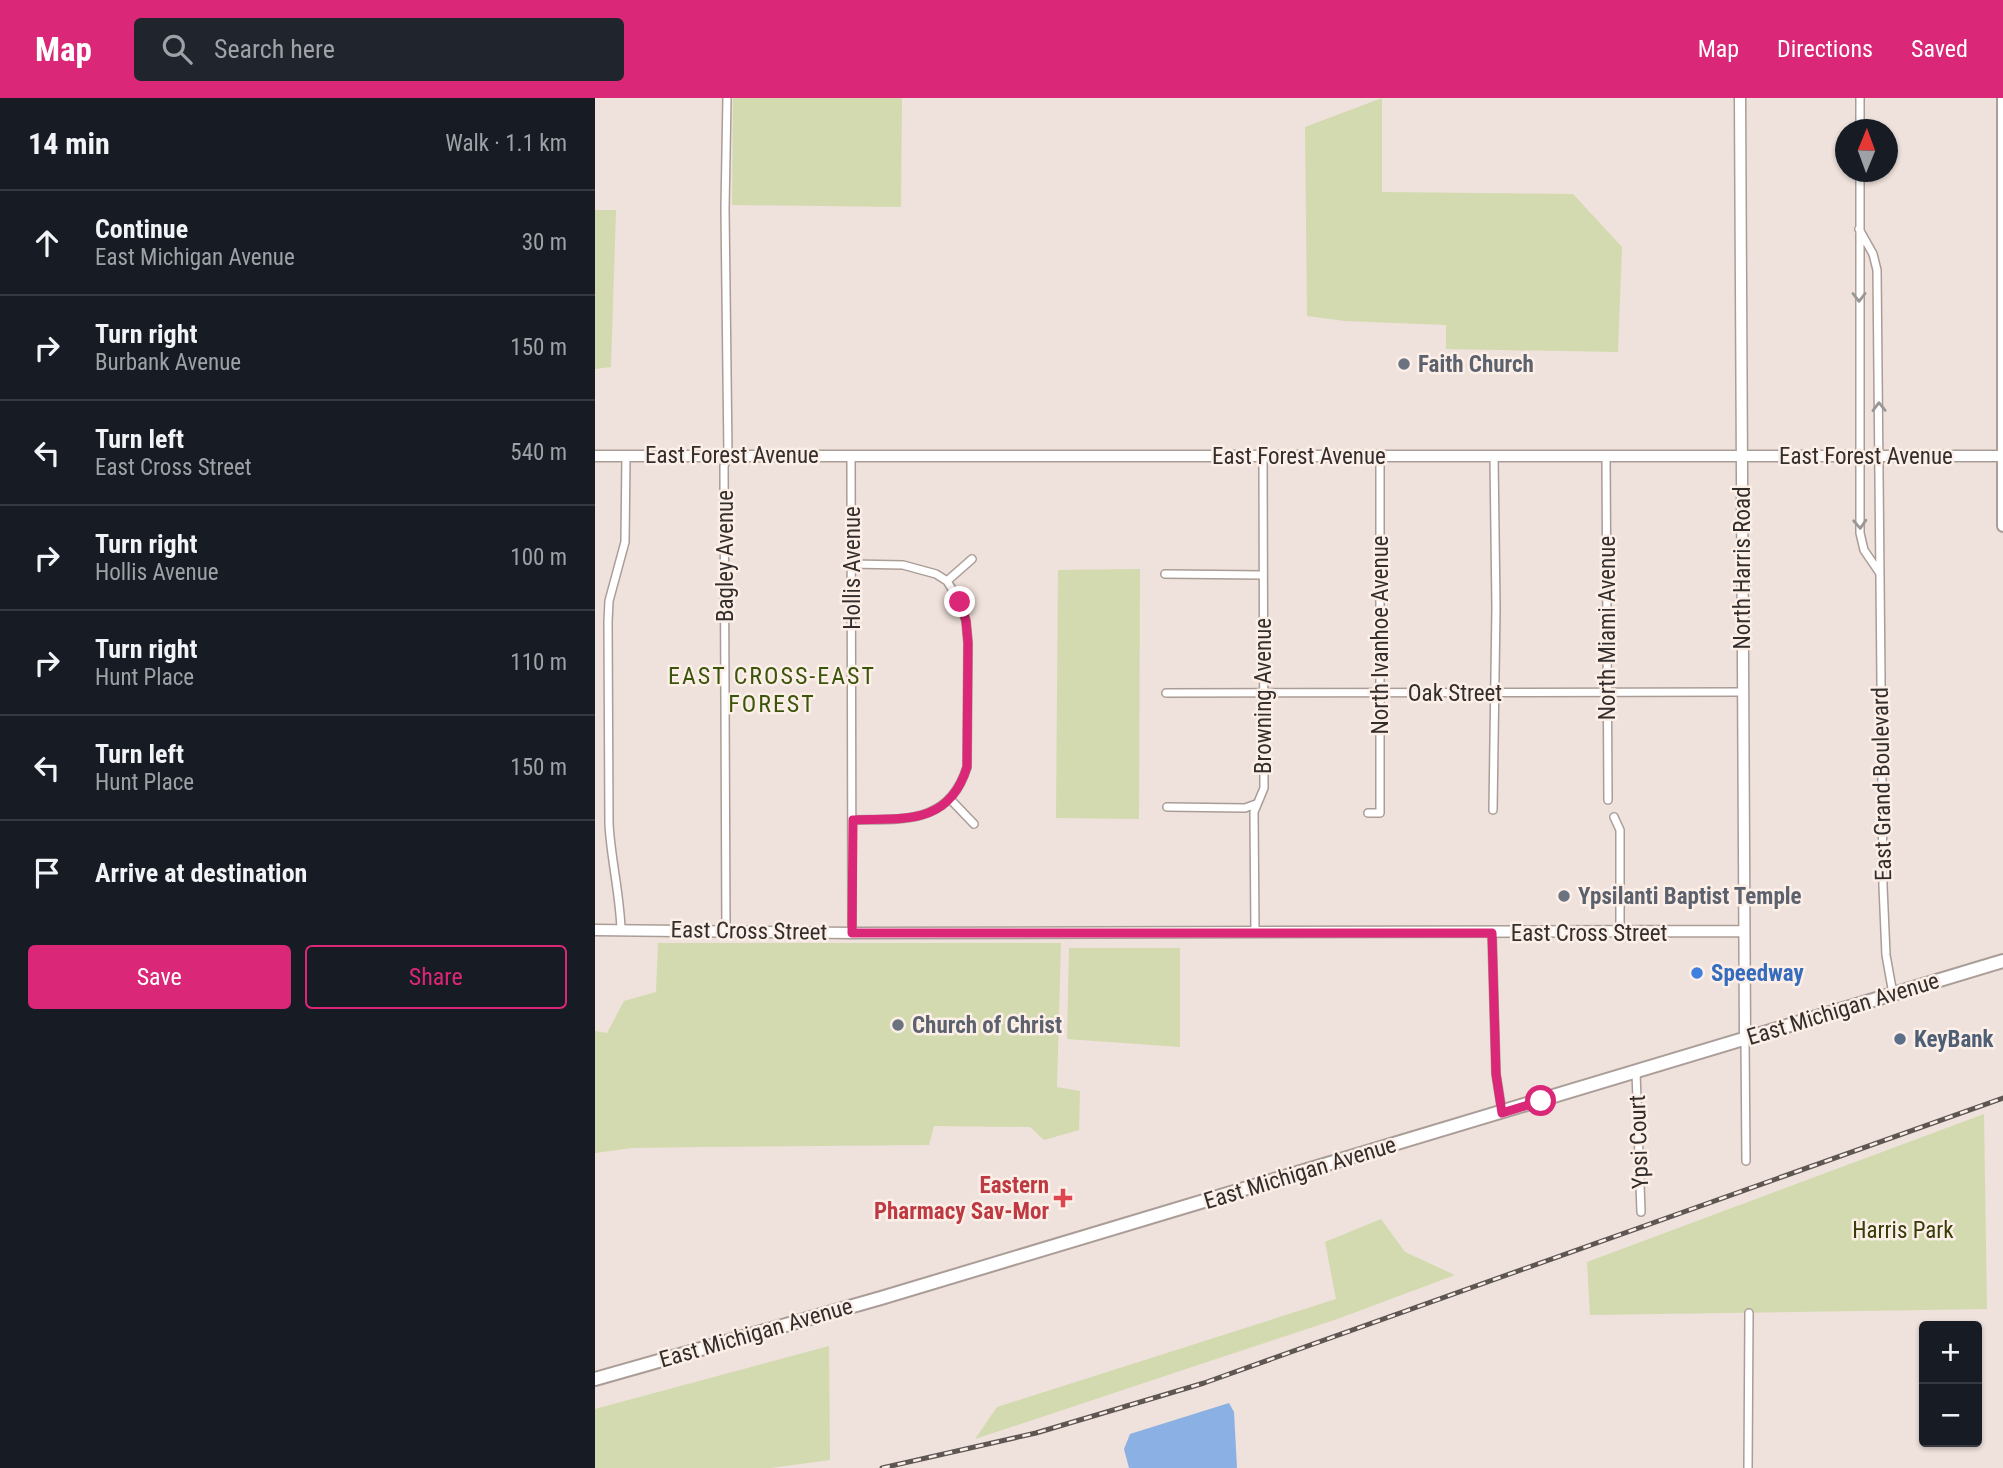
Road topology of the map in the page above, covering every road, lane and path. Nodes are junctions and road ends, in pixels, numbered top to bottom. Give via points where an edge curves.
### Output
1 (727, 98) edge
2 (1740, 98) edge
3 (1860, 98) edge
4 (2003, 98) edge
5 (1860, 119) edge
6 (1860, 182) edge
7 (1859, 229) junction
8 (728, 455) junction
9 (851, 455) junction
10 (595, 456) edge
11 (626, 456) junction
12 (1380, 456) junction
13 (1494, 456) junction
14 (1606, 456) junction
15 (1742, 456) junction
16 (2003, 456) edge
17 (1263, 457) junction
18 (1858, 457) junction
19 (1879, 457) junction
20 (2003, 526) edge
21 (972, 559) dead end
22 (852, 564) junction
23 (1879, 573) junction
24 (1165, 574) dead end
25 (1262, 575) junction
26 (947, 581) junction
27 (1264, 692) junction
28 (1380, 692) junction
29 (1743, 692) junction
30 (1167, 693) dead end
31 (1495, 693) junction
32 (1607, 693) junction
33 (951, 800) junction
34 (1608, 800) dead end
35 (1256, 804) junction
36 (1167, 807) dead end
37 (1493, 810) dead end
38 (1368, 813) dead end
39 (1614, 817) dead end
40 (853, 820) junction
41 (974, 824) dead end
42 (595, 930) edge
43 (621, 930) junction
44 (726, 930) junction
45 (1744, 931) junction
46 (1255, 932) junction
47 (1620, 932) junction
48 (852, 933) junction
49 (1492, 933) junction
50 (2003, 961) edge
51 (1893, 994) junction
52 (1745, 1039) junction
53 (1636, 1072) junction
54 (1502, 1113) junction
55 (1746, 1161) dead end
56 (1641, 1212) dead end
57 (1749, 1313) dead end
58 (595, 1380) edge
59 (1748, 1468) edge

1 - 8 street, Bagley Avenue
2 - 15 street, North Harris Road
3 - 5 street
4 - 16 main road
6 - 7 street, East Grand Boulevard
7 -> 18 street, East Grand Boulevard
19 -> 7 street, East Grand Boulevard via 1877,270 1874,254
8 - 9 street, East Forest Avenue
8 - 11 street, East Forest Avenue
8 - 44 street, Bagley Avenue via 724,466
9 - 17 street, East Forest Avenue
9 - 22 street, Hollis Avenue
10 - 11 street, East Forest Avenue
11 - 43 street via 625,542 608,622 609,824
12 - 13 street, East Forest Avenue
12 - 17 street, East Forest Avenue
12 - 28 street, North Ivanhoe Avenue
13 - 14 street, East Forest Avenue
13 - 31 street
14 - 15 street, East Forest Avenue
14 - 32 street, North Miami Avenue
15 - 18 street, East Forest Avenue
15 - 29 street, North Harris Road
16 - 19 street, East Forest Avenue
16 - 20 main road
17 - 25 street, Browning Avenue
18 - 19 street, East Forest Avenue
18 -> 23 street, East Grand Boulevard via 1860,533 1864,550
19 - 23 street, East Grand Boulevard
21 - 26 street
22 - 26 street via 903,565
22 - 40 street, Hollis Avenue
23 - 51 street, East Grand Boulevard via 1882,886
24 - 25 street
25 - 27 street, Browning Avenue
26 - 33 street via 960,602 968,643 967,767
27 - 28 street, Oak Street
27 - 30 street, Oak Street
27 - 35 street, Browning Avenue via 1264,788
28 - 31 street, Oak Street
28 - 38 street, North Ivanhoe Avenue via 1384,813
29 - 32 street, Oak Street
29 - 45 street, North Harris Road
31 - 32 street, Oak Street
31 - 37 street
32 - 34 street, North Miami Avenue
33 - 40 street via 915,818
33 - 41 street
35 - 36 street via 1245,808
35 - 46 street, Browning Avenue
39 - 47 street via 1620,830
40 - 48 street, Hollis Avenue
42 - 43 street, East Cross Street
43 - 44 street, East Cross Street
44 - 48 street, East Cross Street
45 - 47 street, East Cross Street
45 - 52 street, North Harris Road
46 - 48 street, East Cross Street
46 - 49 street, East Cross Street
47 - 49 street, East Cross Street
49 - 54 street via 1496,1074
50 - 51 main road, East Michigan Avenue
51 - 52 main road, East Michigan Avenue
52 - 53 main road, East Michigan Avenue
52 - 55 street
53 - 54 main road, East Michigan Avenue
53 - 56 street, Ypsi Court
54 - 58 main road, East Michigan Avenue
57 - 59 street

